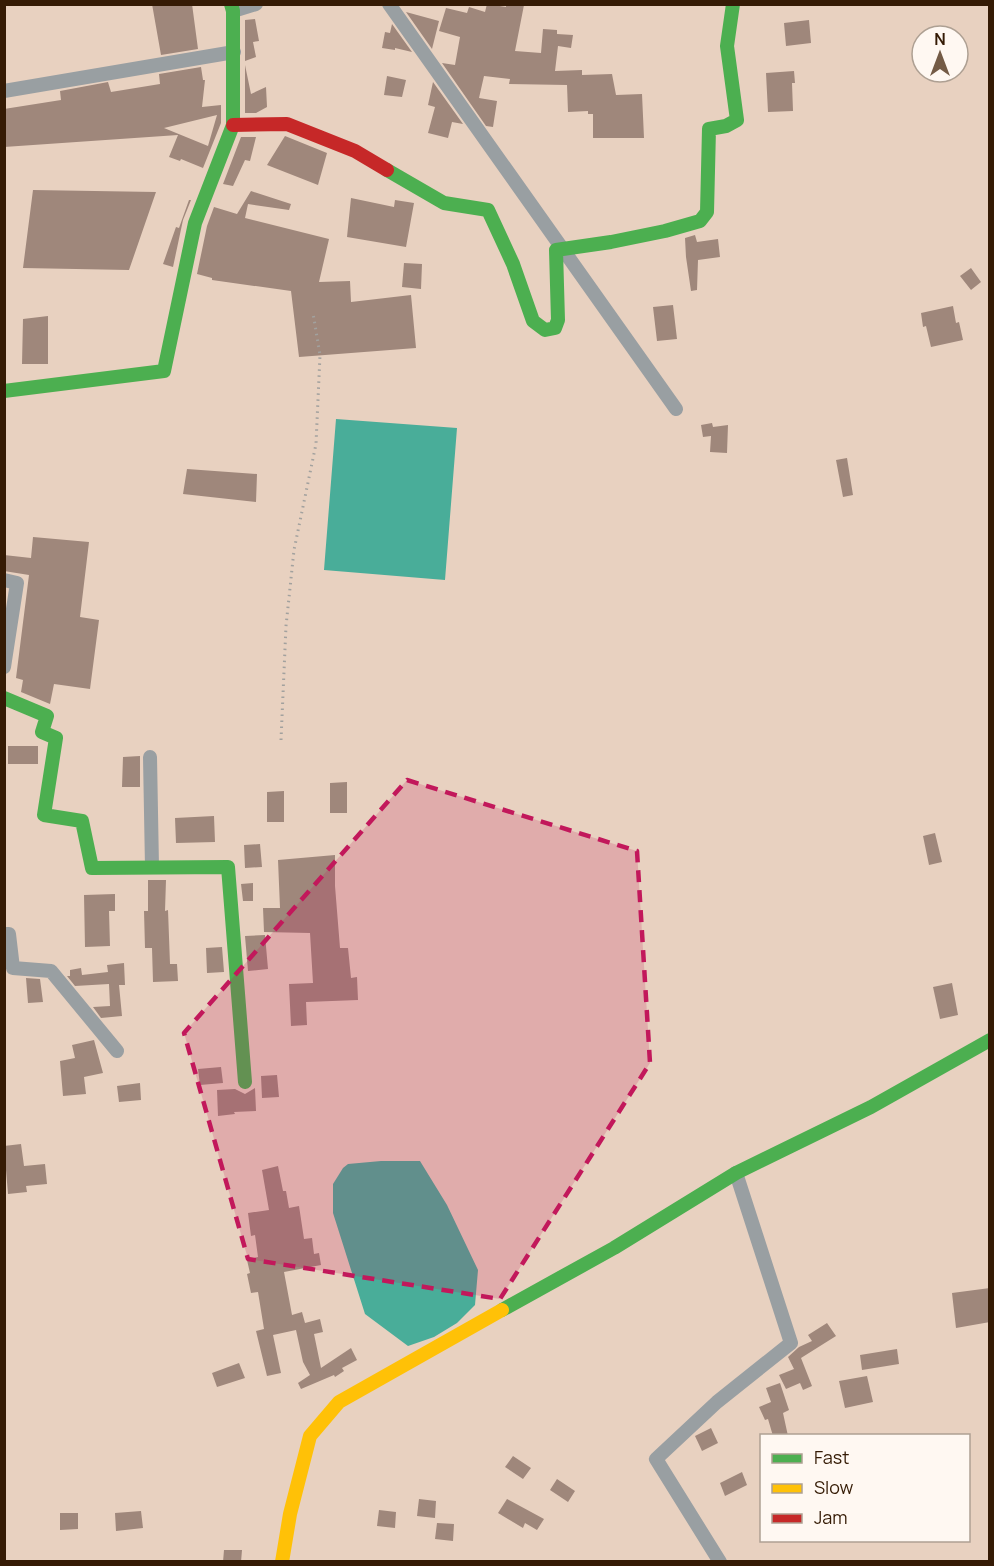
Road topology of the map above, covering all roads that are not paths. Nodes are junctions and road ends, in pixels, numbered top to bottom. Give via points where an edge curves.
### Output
1 (256, 4) edge
2 (389, 4) edge
3 (733, 4) edge
4 (232, 8) edge
5 (234, 52) junction
6 (4, 91) edge
7 (233, 125) junction
8 (4, 391) edge
9 (676, 409) dead end
10 (4, 580) edge
11 (4, 667) edge
12 (4, 698) edge
13 (150, 757) dead end
14 (152, 867) junction
15 (4, 934) edge
16 (990, 1040) edge
17 (117, 1051) dead end
18 (245, 1082) dead end
19 (736, 1173) junction
20 (282, 1562) edge
21 (720, 1562) edge

1 - 4 street
2 - 9 street
3 - 7 street via 727,46 737,120 710,129 706,212 700,221 646,236 556,250 555,328 545,330 533,321 488,210 444,203 356,151 287,124
4 - 5 street
5 - 6 street
5 - 7 street
7 - 8 street via 195,223 164,371
10 - 11 street via 17,583
12 - 14 street via 47,716 42,732 56,738 45,815 82,821 92,868
13 - 14 street
14 - 18 street via 228,867
15 - 17 street via 9,934 13,968 51,971
16 - 19 street via 871,1107
19 - 20 street via 614,1248 339,1402 310,1436
19 - 21 street via 791,1343 725,1395 656,1459

